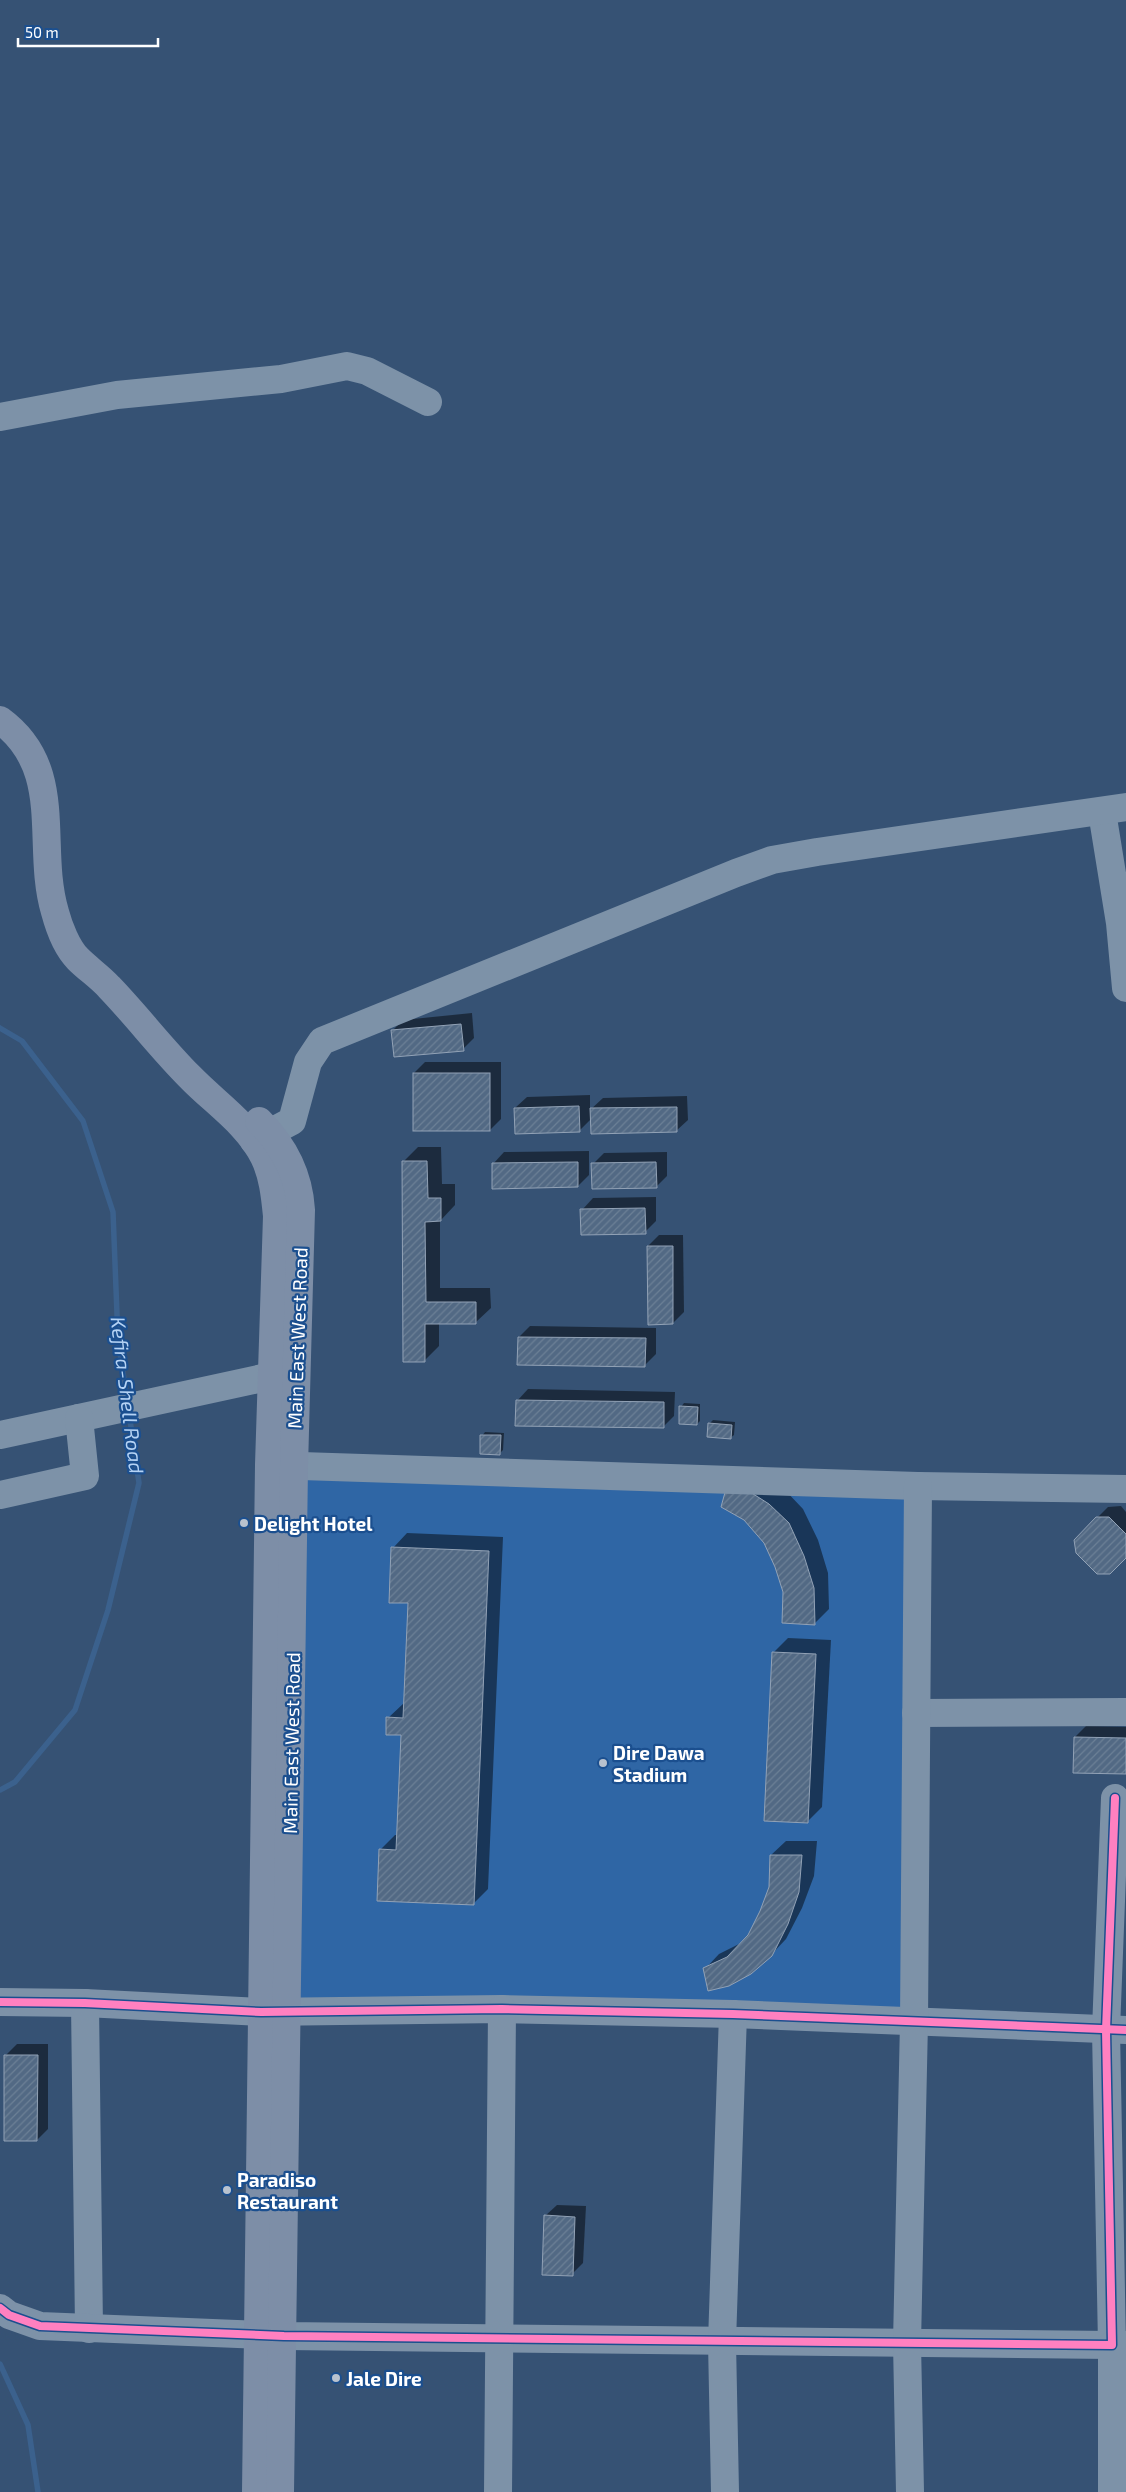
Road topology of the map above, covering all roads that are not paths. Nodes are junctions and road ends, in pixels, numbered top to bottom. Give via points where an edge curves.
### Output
1 (428, 402) dead end
2 (0, 417) edge
3 (8, 725) edge
4 (1114, 810) edge
5 (1126, 988) edge
6 (262, 1137) junction
7 (284, 1376) junction
8 (79, 1418) junction
9 (0, 1435) edge
10 (281, 1466) junction
11 (918, 1486) junction
12 (1126, 1490) edge
13 (0, 1495) edge
14 (1126, 1712) edge
15 (916, 1714) junction
16 (1115, 1798) dead end
17 (277, 1812) junction
18 (0, 2002) edge
19 (85, 2003) junction
20 (502, 2009) junction
21 (288, 2011) junction
22 (261, 2012) junction
23 (733, 2014) junction
24 (914, 2022) junction
25 (1116, 2030) edge
26 (0, 2308) edge
27 (89, 2329) junction
28 (257, 2335) junction
29 (284, 2336) junction
30 (499, 2338) junction
31 (722, 2342) junction
32 (907, 2343) junction
33 (1119, 2345) edge
34 (256, 2492) edge
35 (280, 2492) edge
36 (498, 2492) edge
37 (725, 2492) edge
38 (910, 2492) edge
39 (1112, 2492) edge

1 - 2 street via 366,371 346,366 281,379 117,395
3 - 6 main road, Main East West Road via 38,769 46,800 48,879 55,913 76,958 108,985 167,1053 236,1098
4 - 5 street
4 - 6 street via 817,852 772,860 736,873 322,1041 308,1062 290,1124
6 - 7 main road, Main East West Road via 286,1156 300,1193
7 - 8 street
7 - 10 main road, Main East West Road
8 - 9 street
8 - 13 street via 85,1476
10 - 11 street
10 - 17 main road, Main East West Road
11 - 12 street
11 - 15 street
14 - 15 street
15 - 24 street
16 - 25 street
17 - 21 main road, Main East West Road
17 - 22 main road, Main East West Road
18 - 19 street
19 - 22 street
19 - 27 street
20 - 21 street
20 - 23 street
20 - 30 street
21 - 22 street
21 - 29 main road, Main East West Road
22 - 28 main road, Main East West Road
23 - 24 street
23 - 31 street
24 - 25 street
24 - 32 street
25 - 33 street
26 - 27 street via 40,2326
27 - 28 street
28 - 29 street
28 - 34 main road, Main East West Road
29 - 30 street
29 - 35 main road, Main East West Road
30 - 31 street
30 - 36 street
31 - 32 street
31 - 37 street
32 - 33 street
32 - 38 street
33 - 39 street

